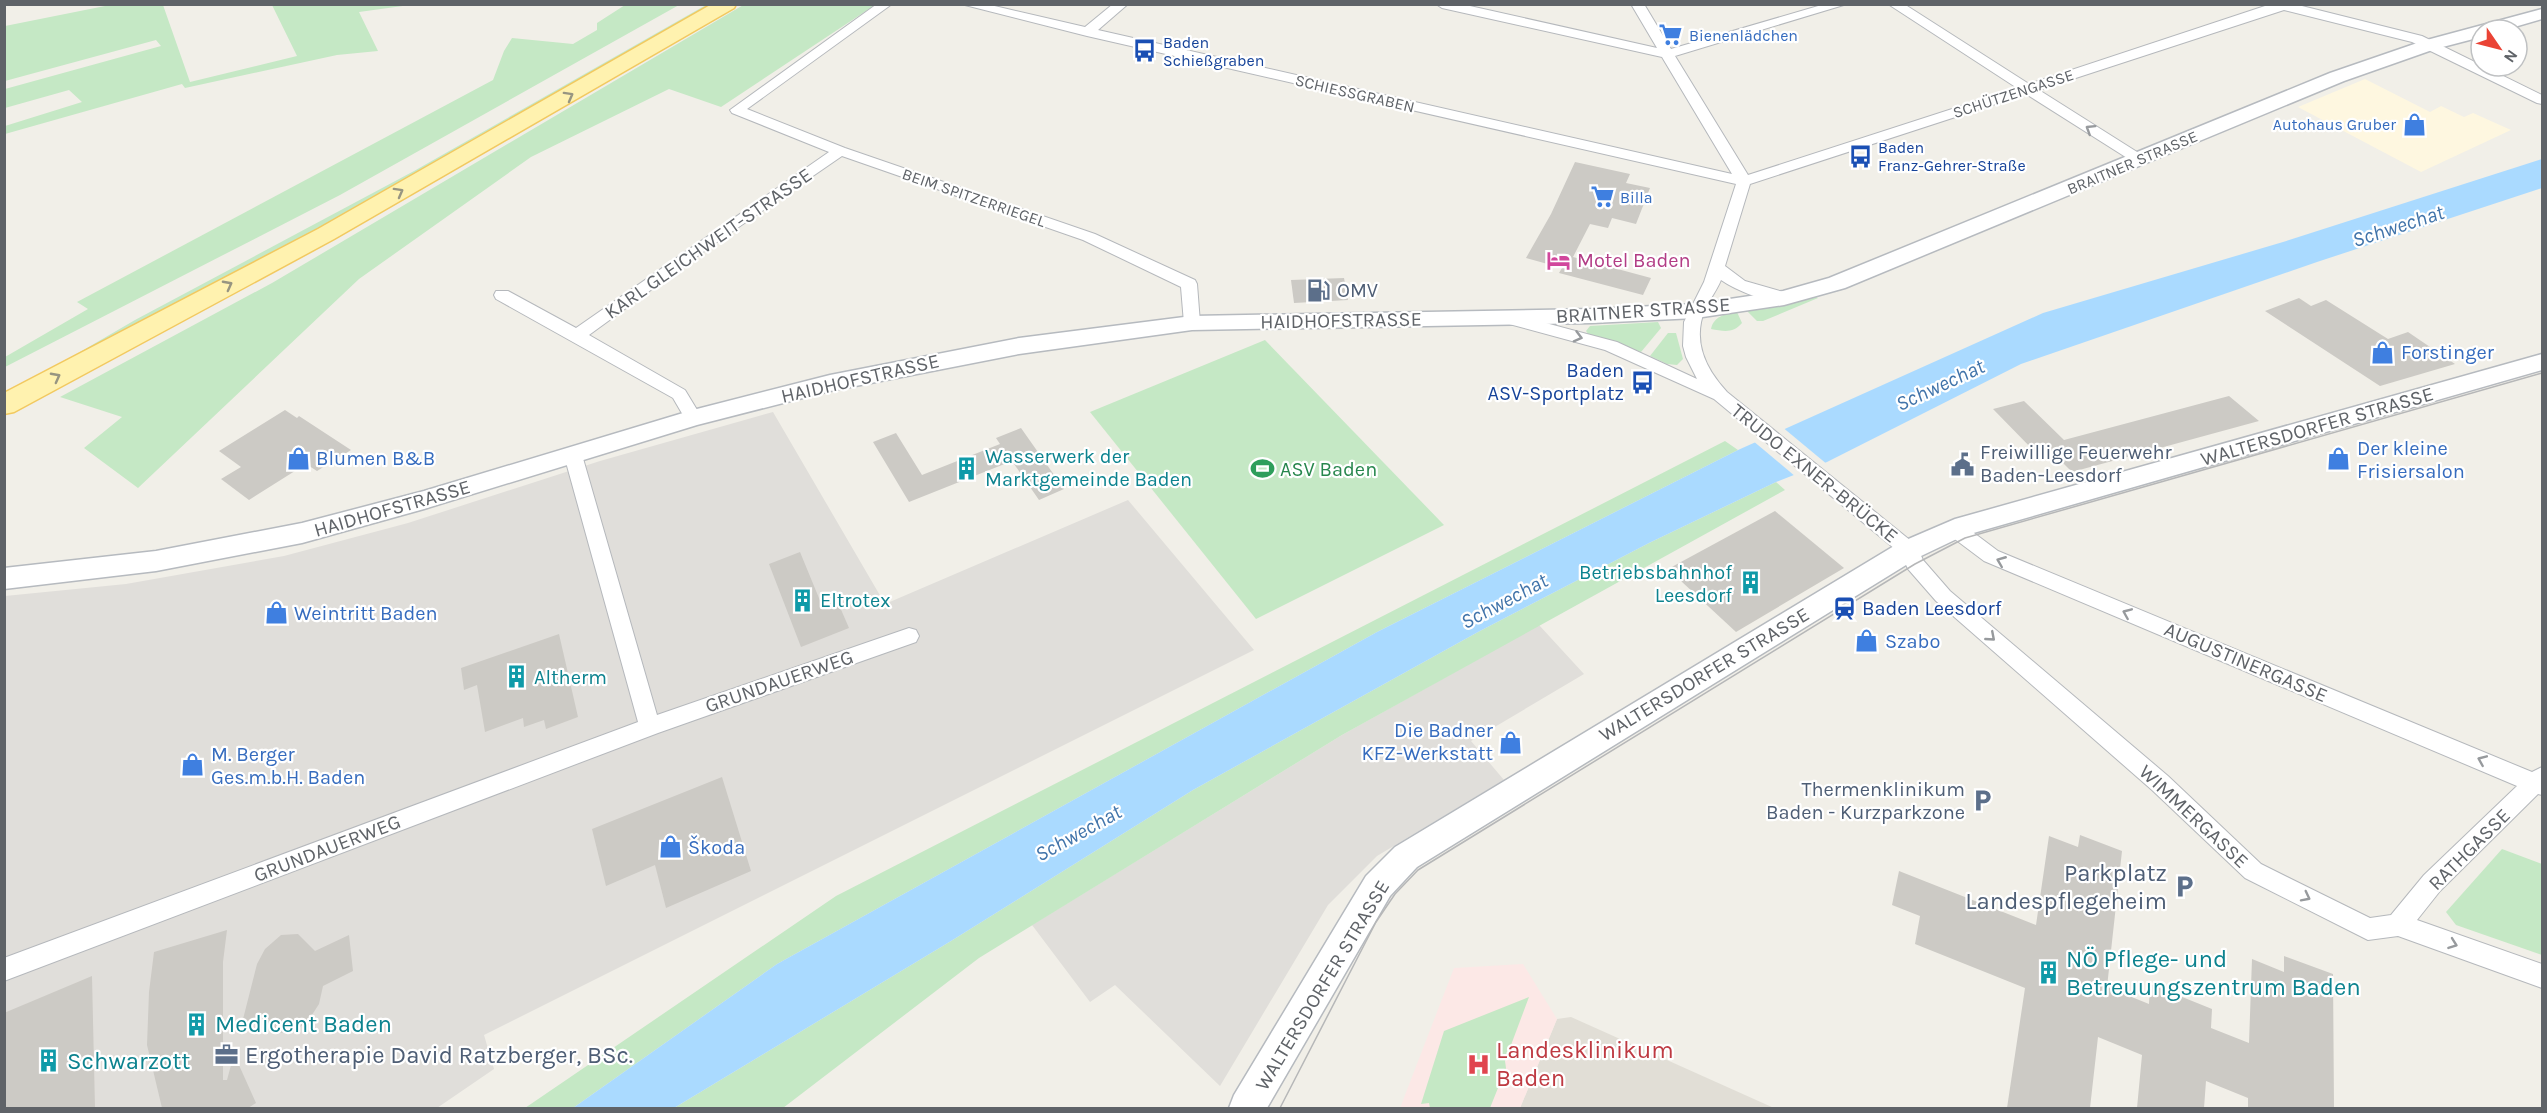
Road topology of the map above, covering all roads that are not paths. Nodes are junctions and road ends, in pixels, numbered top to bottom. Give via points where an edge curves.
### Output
1 (696, 4) edge
2 (727, 4) edge
3 (886, 4) edge
4 (967, 4) edge
5 (1122, 4) edge
6 (1442, 4) edge
7 (1637, 4) edge
8 (1841, 4) edge
9 (1894, 4) edge
10 (2280, 5) edge
11 (2542, 14) edge
12 (2527, 18) edge
13 (1087, 32) junction
14 (2469, 34) edge
15 (2429, 45) junction
16 (1666, 54) junction
17 (2025, 88) junction
18 (2542, 100) edge
19 (840, 152) junction
20 (2140, 160) junction
21 (1744, 181) junction
22 (1717, 267) junction
23 (501, 295) dead end
24 (1784, 298) junction
25 (1696, 311) junction
26 (1502, 317) junction
27 (1192, 323) junction
28 (577, 335) junction
29 (2542, 362) edge
30 (4, 381) edge
31 (1721, 396) junction
32 (4, 405) edge
33 (693, 418) junction
34 (573, 455) junction
35 (1955, 529) junction
36 (1909, 550) junction
37 (4, 579) edge
38 (909, 636) dead end
39 (650, 727) junction
40 (2540, 781) edge
41 (2398, 925) junction
42 (4, 970) edge
43 (2542, 976) edge
44 (1247, 1108) edge

1 - 30 main road via 375,185
32 -> 2 main road via 326,234
3 - 19 street, BEIM SPITZERRIEGEL via 737,110
4 - 13 street, SCHIESSGRABEN
5 - 13 street
6 - 16 street
7 - 16 street
8 - 16 street
9 - 17 street
10 - 15 street
10 - 17 street, SCHÜTZENGASSE
11 - 12 main road, BRAITNER STRASSE
13 - 21 street, SCHIESSGRABEN
14 - 15 main road, BRAITNER STRASSE
15 - 18 street
15 - 20 main road, BRAITNER STRASSE via 2337,77
16 - 21 street
20 -> 17 street
17 - 21 street, SCHÜTZENGASSE
19 - 27 street, BEIM SPITZERRIEGEL via 1089,237 1189,284
19 - 28 street, KARL GLEICHWEIT-STRASSE
20 - 24 main road, BRAITNER STRASSE via 1837,283
21 - 22 street
22 - 24 street, BRAITNER STRASSE via 1737,285
22 - 25 street
23 - 28 street, KARL GLEICHWEIT-STRASSE
24 - 25 main road, BRAITNER STRASSE
25 - 26 main road, BRAITNER STRASSE
25 - 31 street via 1692,330 1696,363 1705,380
26 - 27 main road, HAIDHOFSTRASSE
26 -> 31 street, HAIDHOFSTRASSE via 1611,346
27 - 33 main road, HAIDHOFSTRASSE via 922,363
28 - 33 street, KARL GLEICHWEIT-STRASSE via 679,394
29 - 35 main road, WALTERSDORFER STRASSE
31 - 36 street, TRUDO EXNER-BRÜCKE
33 - 34 main road, HAIDHOFSTRASSE
34 - 37 main road, HAIDHOFSTRASSE via 302,533 156,561
34 - 39 street
35 - 36 main road, WALTERSDORFER STRASSE
40 -> 35 street, AUGUSTINERGASSE via 1991,556
36 -> 41 street, WIMMERGASSE via 1925,579 1943,596 2160,783 2253,871 2368,930
36 - 44 main road, WALTERSDORFER STRASSE via 1406,857 1378,886
38 - 39 street, GRUNDAUERWEG
39 - 42 street, GRUNDAUERWEG
40 - 41 street, RATHGASSE via 2432,883
41 -> 43 street, WIMMERGASSE

